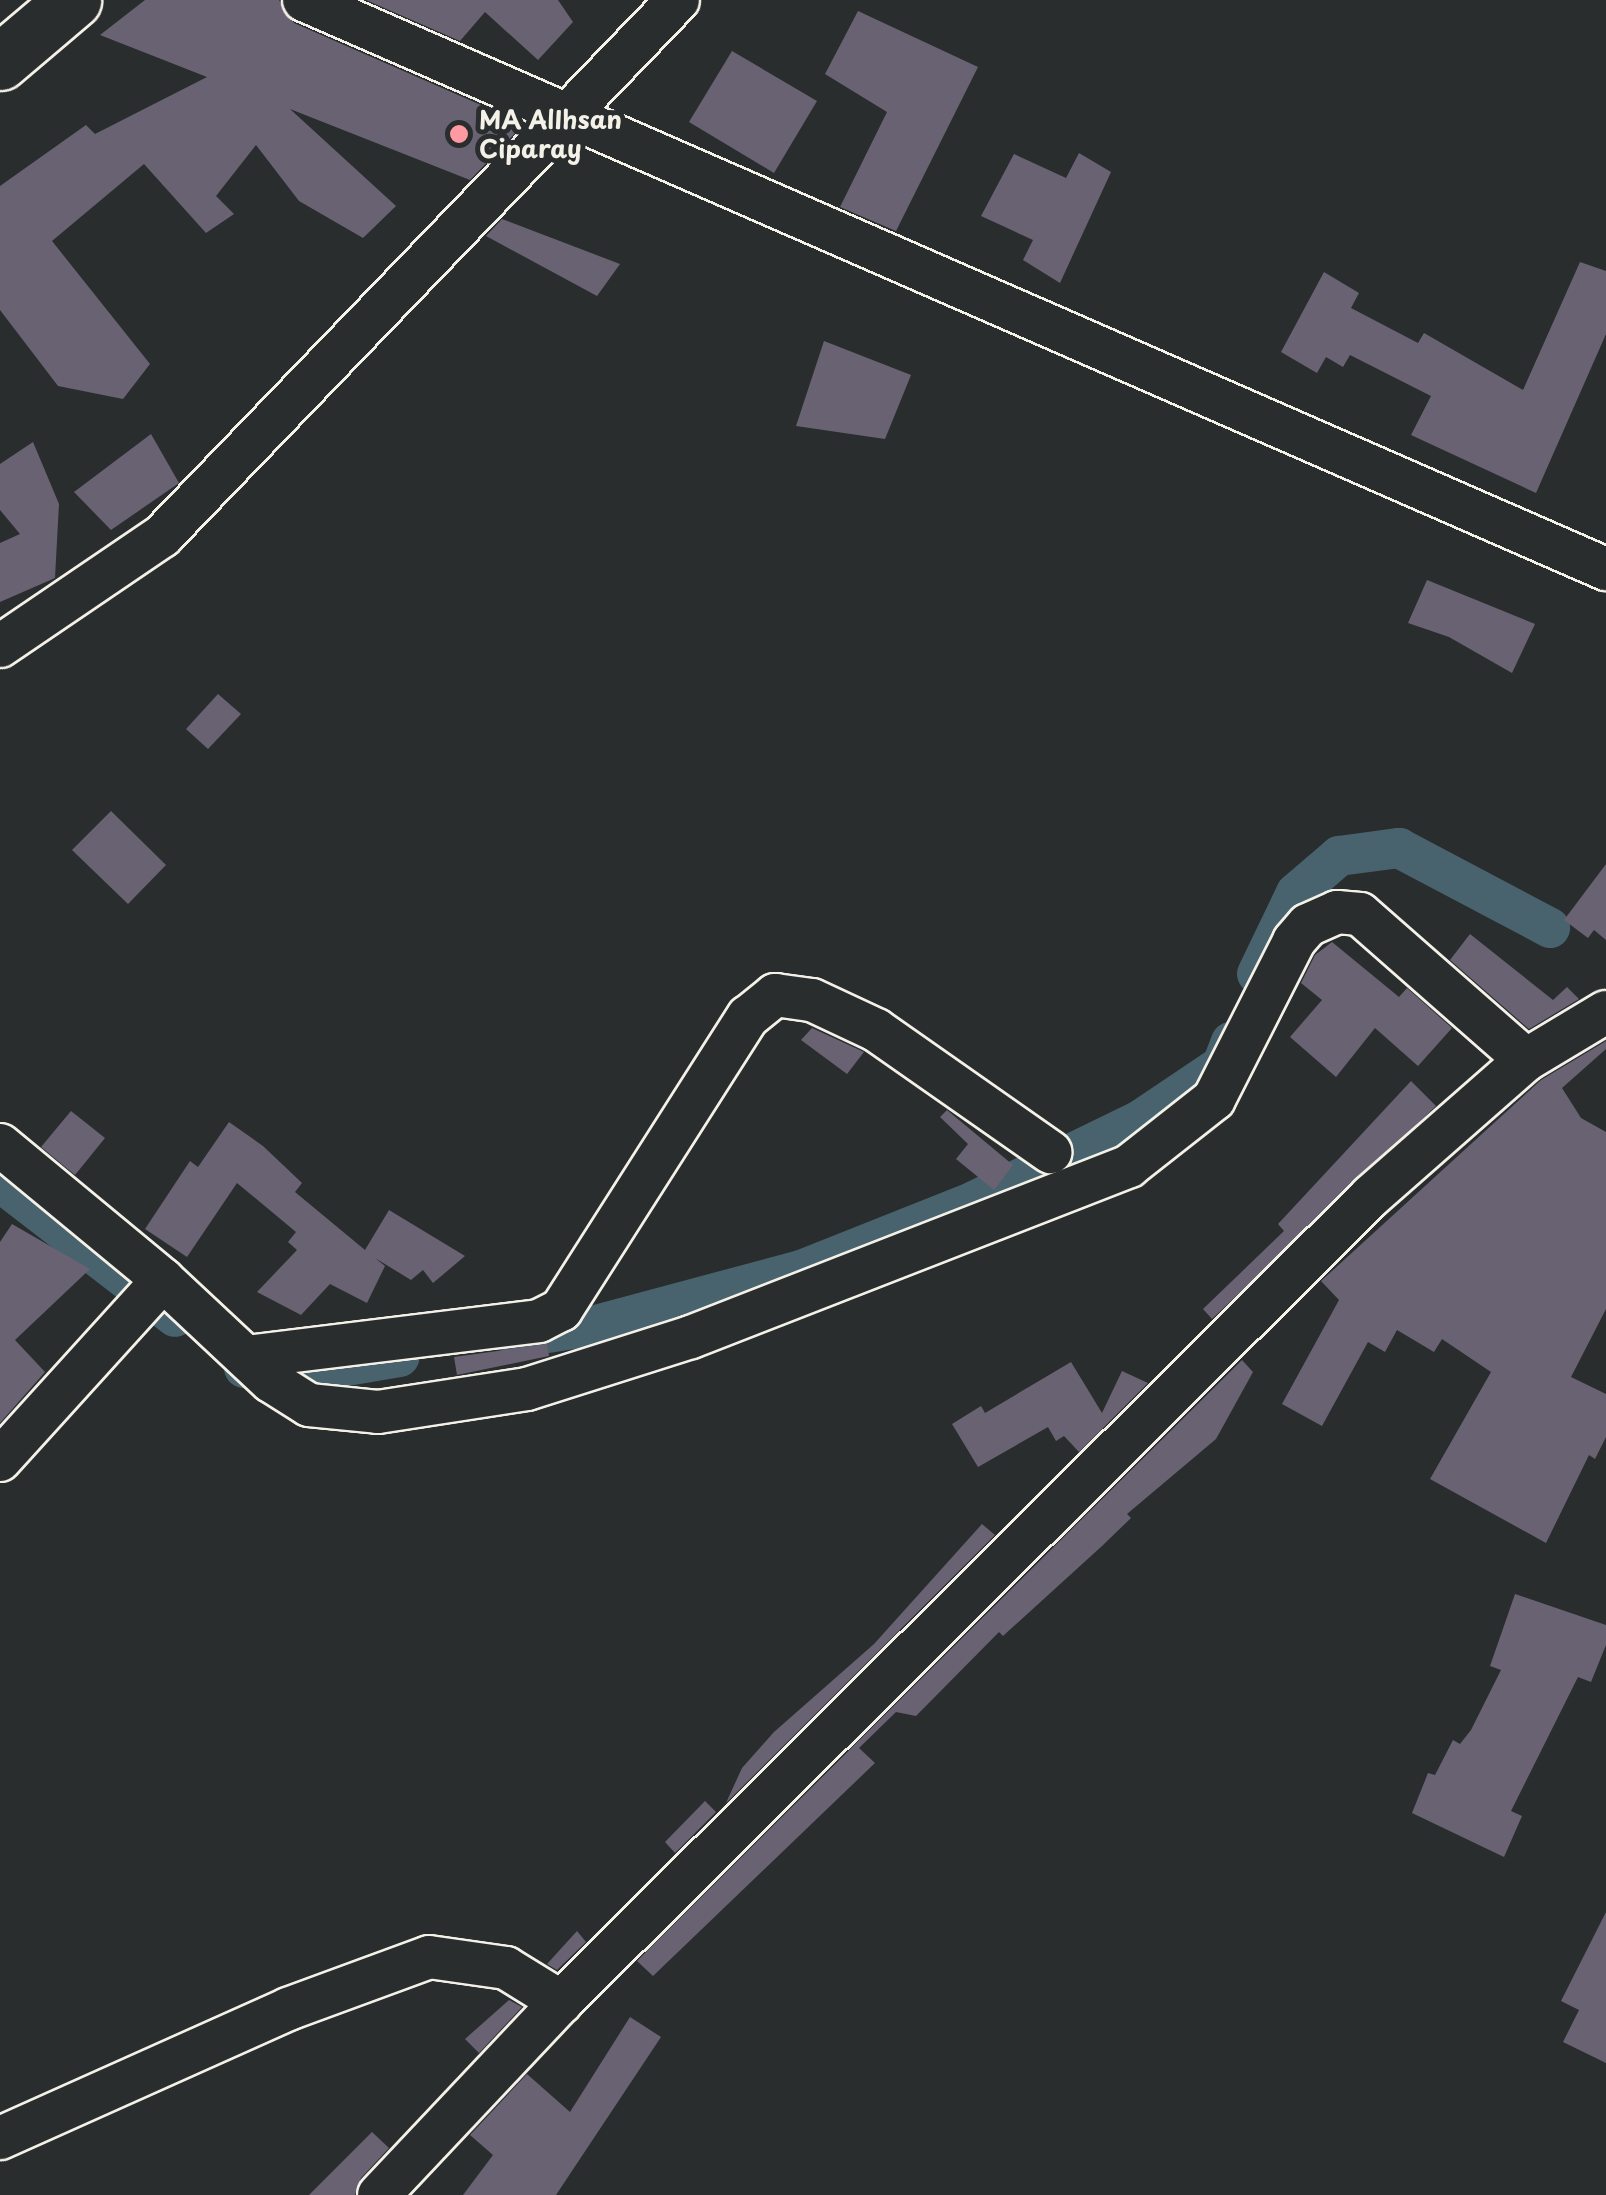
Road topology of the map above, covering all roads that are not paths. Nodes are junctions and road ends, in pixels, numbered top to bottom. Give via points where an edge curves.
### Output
1 (73, 0) edge
2 (304, 0) edge
3 (678, 0) edge
4 (0, 62) edge
5 (562, 116) junction
6 (1606, 569) edge
7 (0, 646) edge
8 (1606, 1012) edge
9 (1526, 1060) junction
10 (0, 1145) edge
11 (1113, 1173) junction
12 (152, 1293) junction
13 (257, 1367) junction
14 (0, 1460) edge
15 (562, 2002) junction
16 (0, 2138) edge
17 (379, 2195) edge

1 - 4 main road
2 - 5 street
3 - 5 street
5 - 6 street
5 - 7 street via 162,536
8 - 9 street
9 - 11 street via 1360,914 1328,914 1294,941 1214,1099 1157,1148
9 - 15 street via 1371,1196
10 - 12 street
11 - 13 street via 691,1337 528,1389 450,1404 337,1412 309,1405
11 - 13 street via 1006,1112 1050,1152 876,1030 812,1000 775,994 748,1017 561,1310 539,1320
12 - 13 street
12 - 14 street
15 - 16 street via 506,1968 428,1957 288,2009
15 - 17 street

